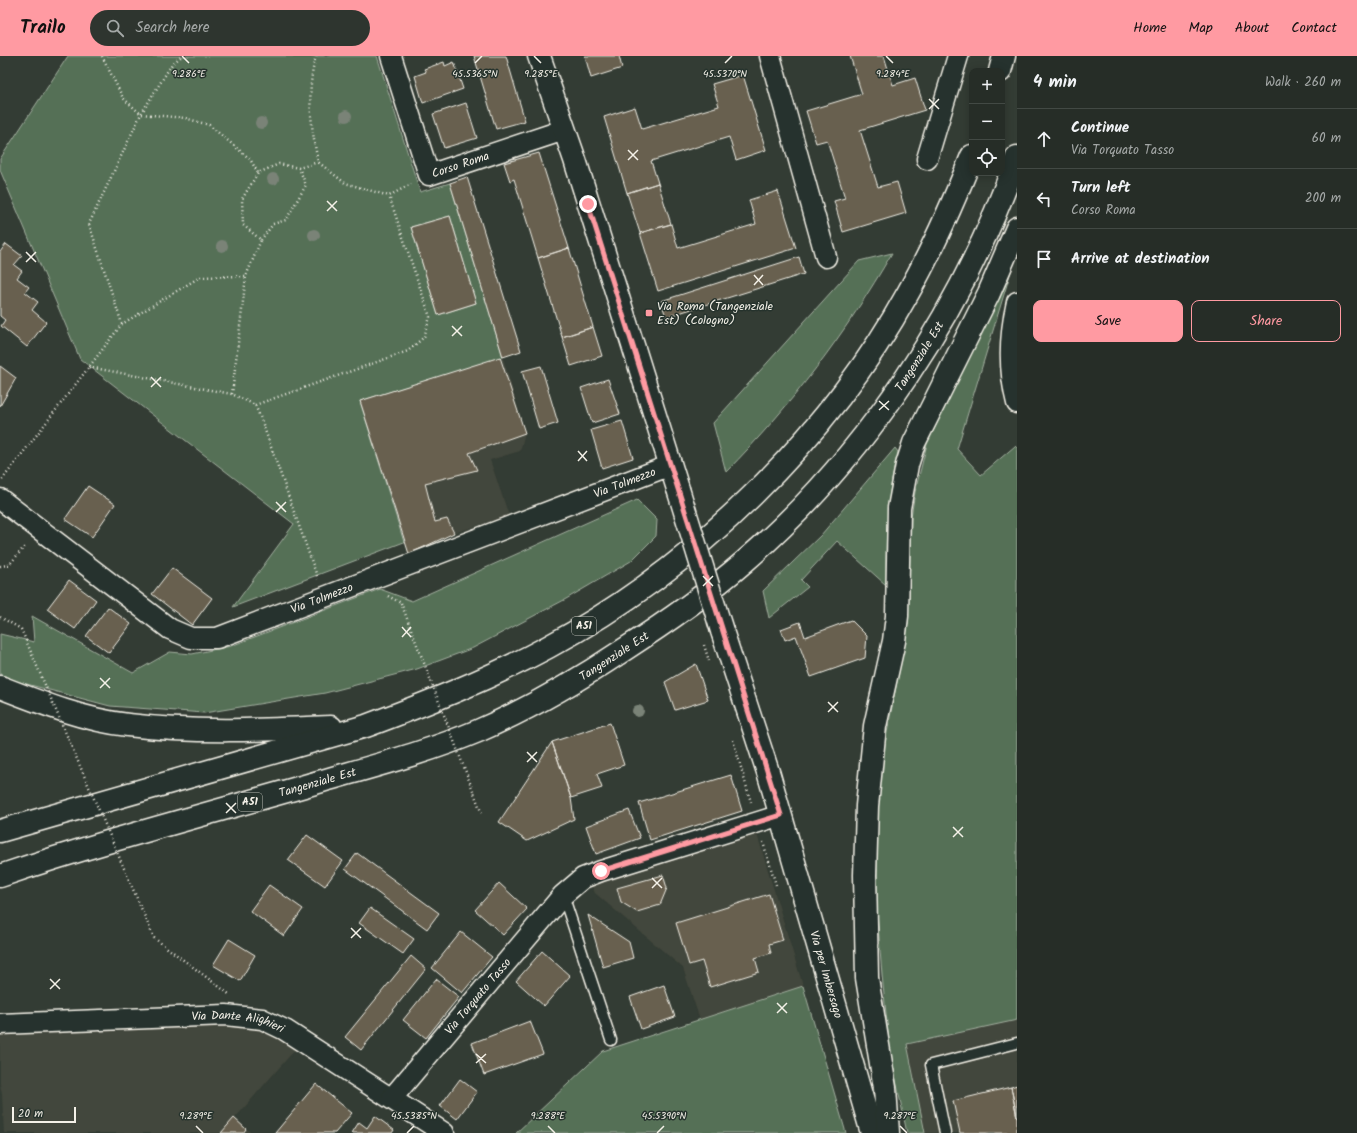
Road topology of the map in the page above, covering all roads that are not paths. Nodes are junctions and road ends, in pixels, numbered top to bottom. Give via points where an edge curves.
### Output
1 (392, 56) edge
2 (540, 56) edge
3 (770, 56) edge
4 (958, 56) edge
5 (1004, 56) edge
6 (1001, 68) edge
7 (564, 130) junction
8 (1017, 157) edge
9 (928, 159) dead end
10 (969, 163) edge
11 (1017, 228) edge
12 (826, 257) dead end
13 (1017, 302) edge
14 (1017, 403) edge
15 (671, 465) junction
16 (0, 500) edge
17 (0, 687) edge
18 (366, 726) junction
19 (781, 815) junction
20 (0, 831) edge
21 (0, 876) edge
22 (563, 895) junction
23 (0, 1024) edge
24 (611, 1040) dead end
25 (1017, 1043) edge
26 (392, 1098) junction
27 (444, 1133) edge
28 (872, 1133) edge
29 (888, 1133) edge
30 (945, 1133) edge

1 - 7 street, Corso Roma via 429,175
2 - 7 main road
3 - 12 street
4 - 9 street
5 - 6 main road
7 - 15 main road
8 - 21 main road, Tangenziale Est / A51 via 994,215 962,283 914,365 871,427 832,474 780,529 719,583 655,630 546,697 485,728 459,738
10 - 18 main road, A51 via 925,263 866,360 820,422 790,457 738,509 671,566 550,646 465,689
11 - 29 main road via 989,293 914,444 907,465 899,508 897,616 874,733 866,806 867,978 884,1088
13 - 14 street via 1012,325 1010,358 1011,379
15 - 16 street, Via Tolmezzo via 217,638 191,638 170,629
15 - 19 main road, bridge
17 - 18 main road via 81,716 127,725 229,731
18 - 20 main road, A51
19 - 22 street, Via Torquato Tasso via 601,871 584,878
19 - 28 main road, Via per Imbersago
22 - 24 lane
22 - 26 street, Via Torquato Tasso
23 - 26 street, Via Dante Alighieri via 226,1015 262,1019 286,1030
25 - 30 lane via 931,1065
26 - 27 street, Via Dante Alighieri

